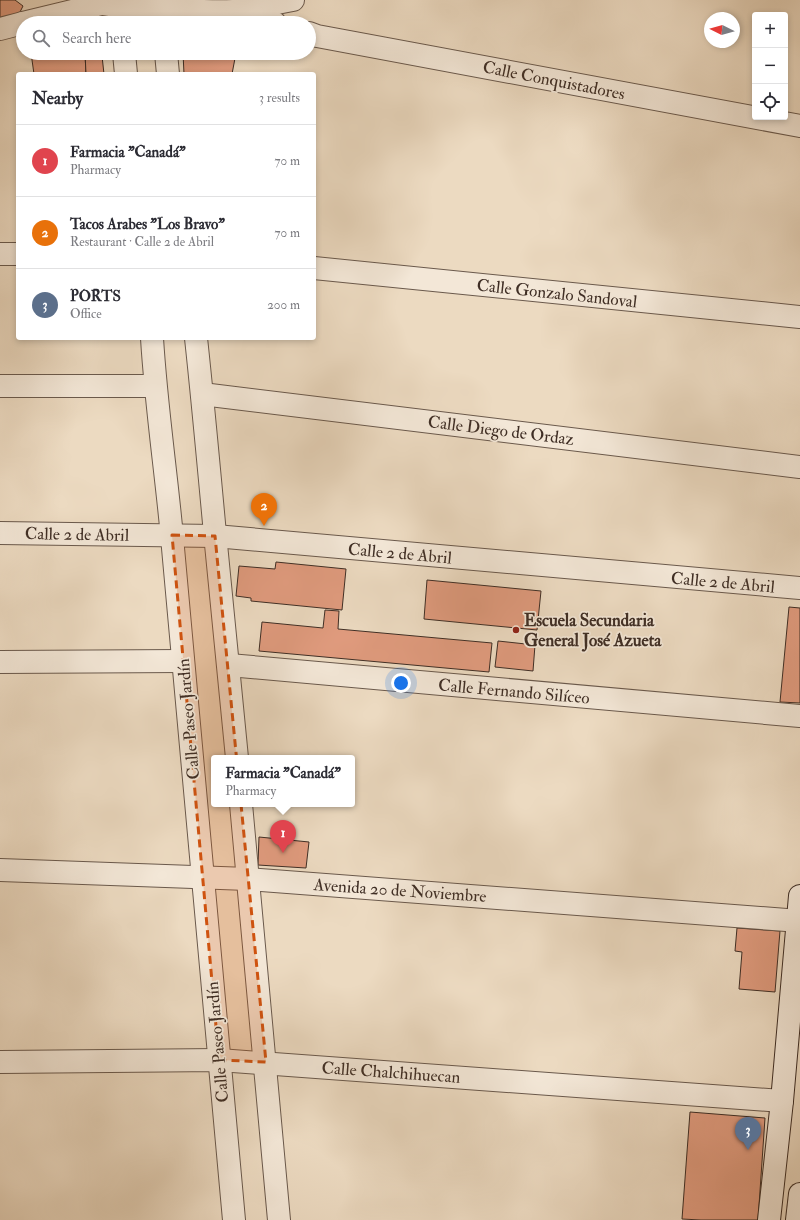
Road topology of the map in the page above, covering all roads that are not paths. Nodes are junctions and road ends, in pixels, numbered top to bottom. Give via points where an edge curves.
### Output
1 (293, 0) edge
2 (106, 8) edge
3 (234, 11) junction
4 (62, 16) edge
5 (162, 16) edge
6 (251, 16) edge
7 (16, 25) edge
8 (0, 29) edge
9 (316, 35) edge
10 (125, 60) edge
11 (167, 60) edge
12 (126, 72) edge
13 (168, 72) edge
14 (800, 126) edge
15 (0, 254) edge
16 (16, 254) edge
17 (316, 268) edge
18 (800, 317) edge
19 (152, 340) edge
20 (196, 340) edge
21 (0, 386) edge
22 (155, 386) junction
23 (202, 394) junction
24 (800, 467) edge
25 (0, 533) edge
26 (172, 535) junction
27 (215, 536) junction
28 (800, 588) edge
29 (183, 661) junction
30 (0, 662) edge
31 (229, 665) junction
32 (800, 716) edge
33 (237, 755) edge
34 (241, 807) edge
35 (0, 870) edge
36 (203, 877) junction
37 (248, 879) junction
38 (800, 896) edge
39 (799, 921) edge
40 (219, 1060) junction
41 (0, 1062) edge
42 (266, 1062) junction
43 (782, 1101) junction
44 (800, 1194) edge
45 (234, 1220) edge
46 (279, 1220) edge
47 (769, 1220) edge
48 (797, 1220) edge

1 - 3 street
2 - 4 street
2 - 5 street
3 - 5 street
3 - 6 street
7 - 8 street
9 - 14 street, Calle Conquistadores
10 - 12 street
11 - 13 street
15 - 16 street
17 - 18 street, Calle Gonzalo Sandoval
19 - 22 street, Calle Paseo Jardín
20 - 23 street
21 - 22 street
22 - 26 street, Calle Paseo Jardín
23 - 24 street, Calle Diego de Ordaz
23 - 27 street
25 - 26 street, Calle 2 de Abril
26 - 27 street, Calle 2 de Abril
26 - 29 street, Calle Paseo Jardín
27 - 28 street, Calle 2 de Abril
27 - 31 street
29 - 30 street
29 - 36 street, Calle Paseo Jardín
31 - 32 street, Calle Fernando Silíceo
31 - 33 street
34 - 37 street
35 - 36 street, Avenida 20 de Noviembre
36 - 37 street, Avenida 20 de Noviembre
36 - 40 street, Calle Paseo Jardín
37 - 39 street, Avenida 20 de Noviembre
37 - 42 street
38 - 39 street
39 - 43 street
40 - 41 street, Calle Chalchihuecan
40 - 42 street, Calle Chalchihuecan
40 - 45 street, Calle Paseo Jardín
42 - 43 street, Calle Chalchihuecan
42 - 46 street
43 - 47 street
44 - 48 street

